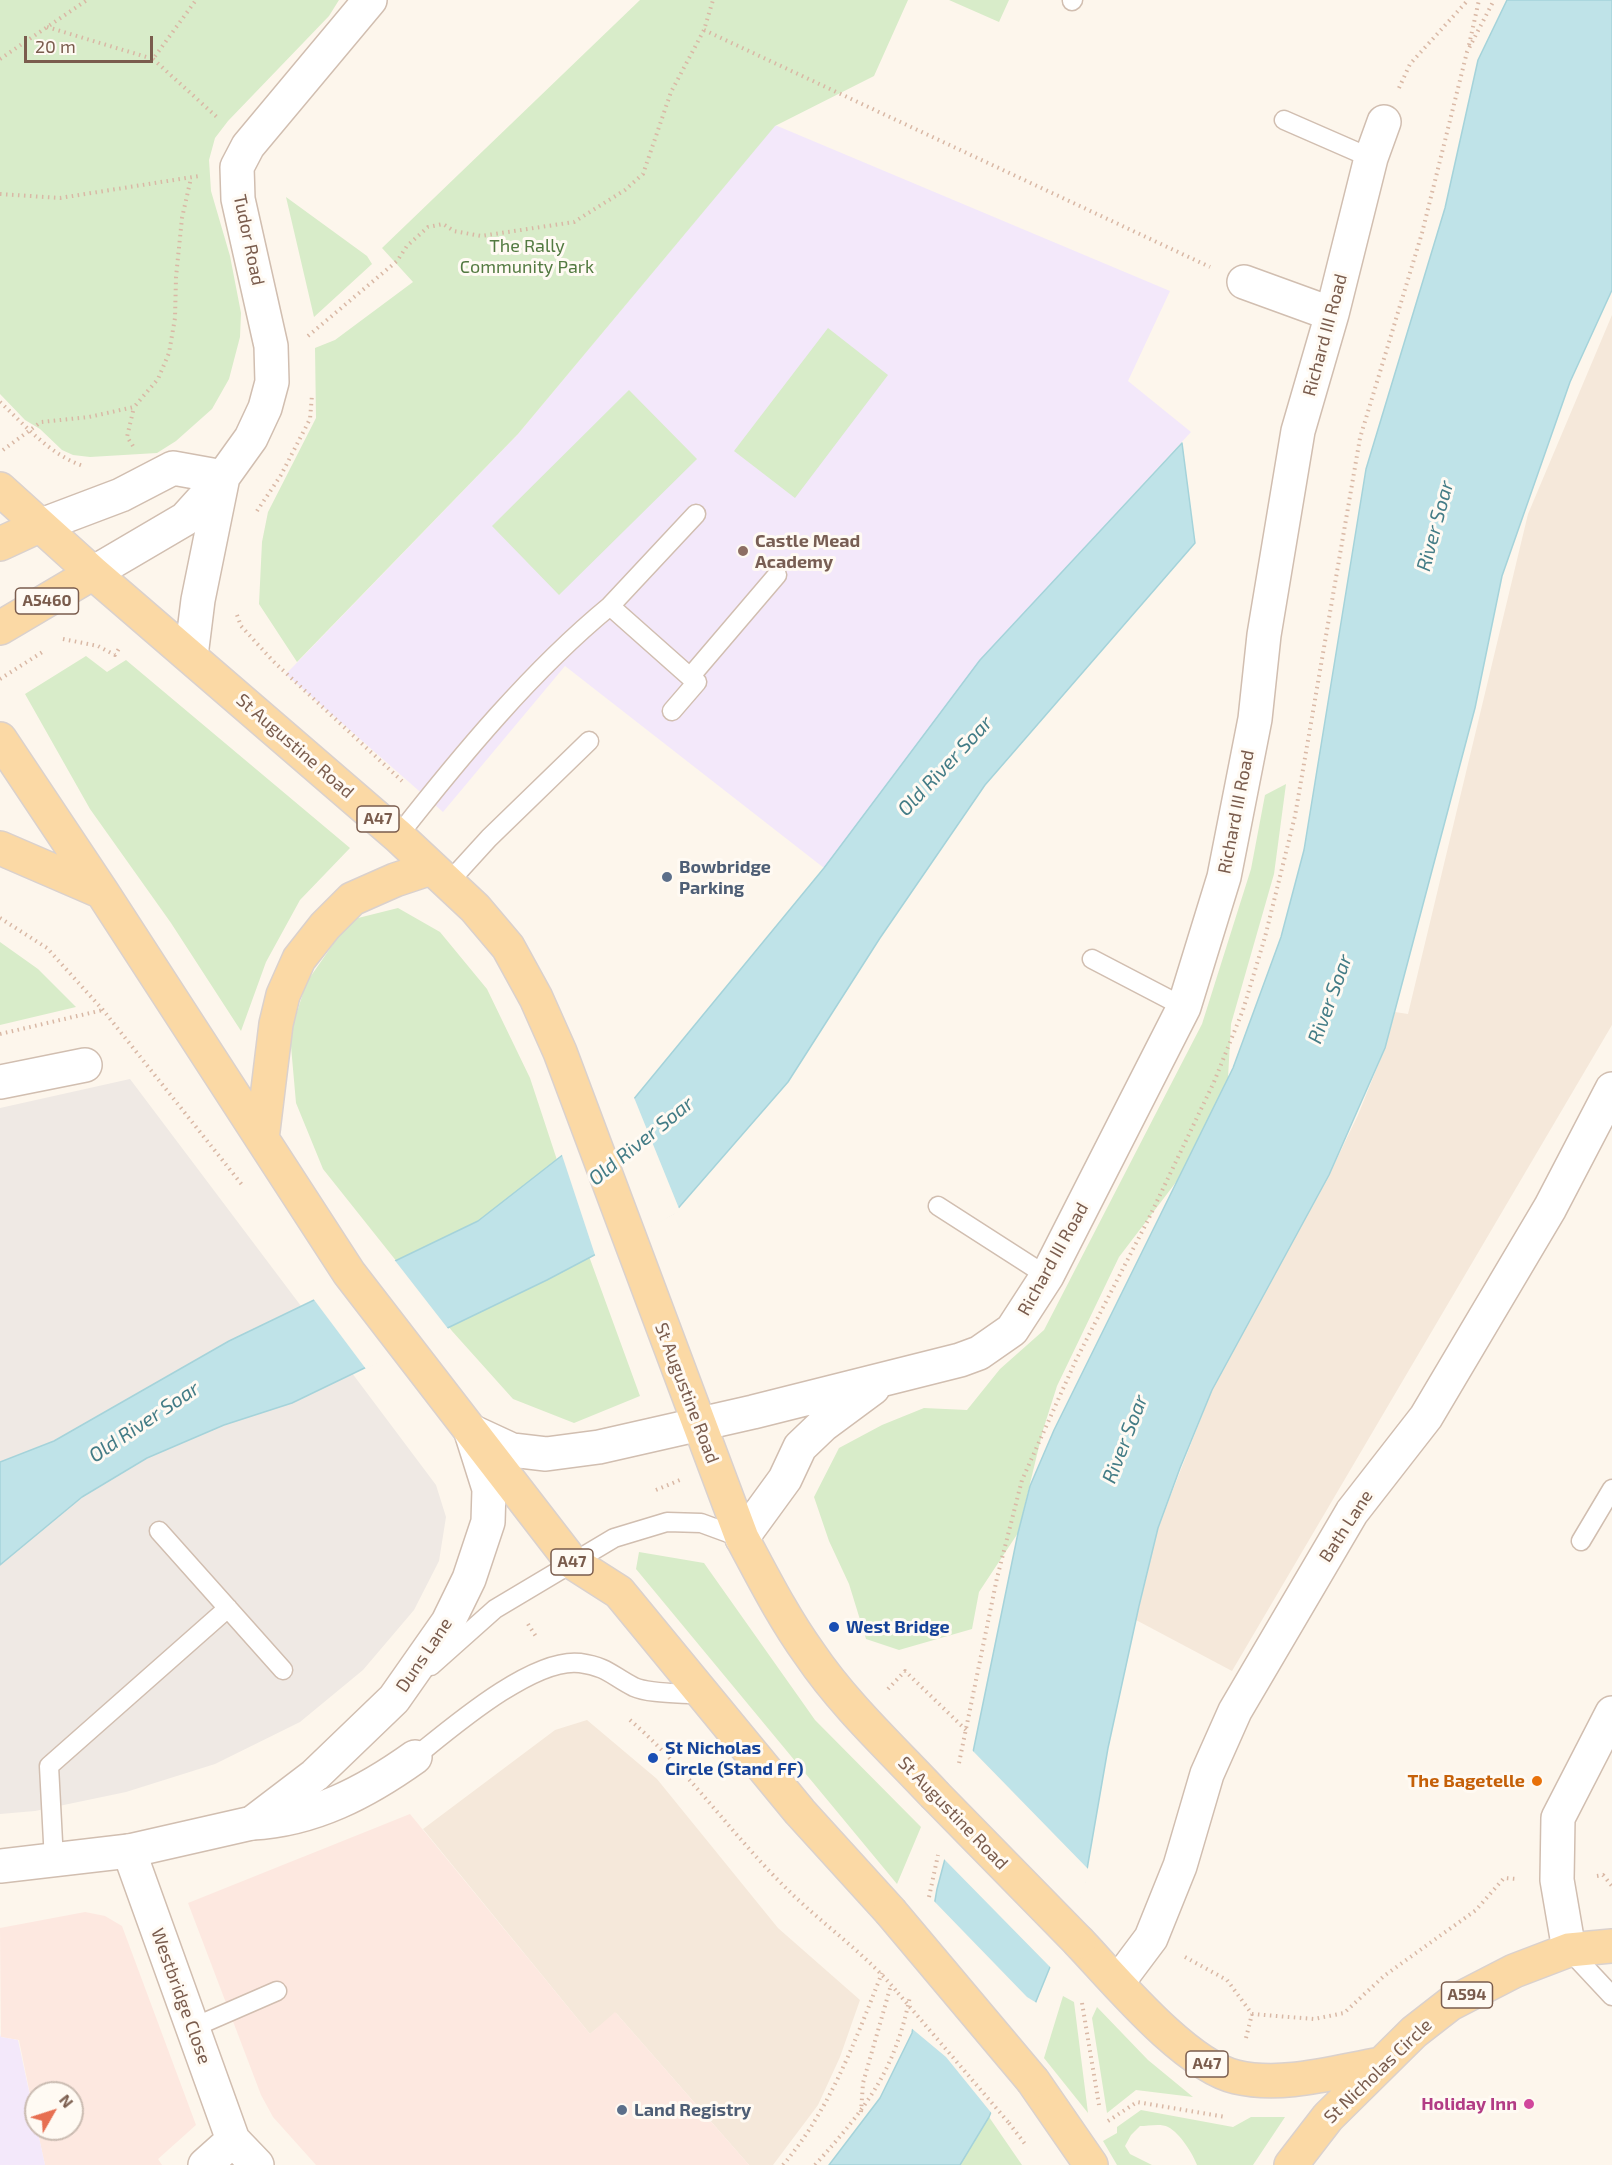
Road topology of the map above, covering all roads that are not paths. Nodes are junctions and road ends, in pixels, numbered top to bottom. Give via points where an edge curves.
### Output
1 (370, 0) edge
2 (1284, 120) dead end
3 (1384, 122) road end
4 (1371, 159) junction
5 (1244, 282) road end
6 (1332, 314) junction
7 (223, 477) junction
8 (0, 489) edge
9 (696, 514) dead end
10 (39, 526) junction
11 (0, 544) edge
12 (93, 573) junction
13 (777, 575) dead end
14 (610, 606) junction
15 (0, 628) edge
16 (190, 656) junction
17 (690, 677) junction
18 (672, 711) dead end
19 (0, 739) edge
20 (589, 741) dead end
21 (398, 836) junction
22 (0, 848) edge
23 (440, 875) junction
24 (102, 892) junction
25 (1092, 959) dead end
26 (1184, 1007) junction
27 (85, 1065) dead end
28 (0, 1082) edge
29 (1612, 1089) edge
30 (1602, 1131) edge
31 (262, 1139) junction
32 (938, 1206) dead end
33 (1047, 1276) junction
34 (884, 1380) junction
35 (464, 1422) junction
36 (699, 1425) junction
37 (1612, 1489) edge
38 (159, 1531) dead end
39 (742, 1538) junction
40 (1581, 1541) dead end
41 (572, 1562) junction
42 (228, 1608) junction
43 (283, 1670) dead end
44 (702, 1695) junction
45 (394, 1699) junction
46 (1612, 1713) edge
47 (415, 1757) joint
48 (252, 1822) junction
49 (129, 1851) junction
50 (54, 1860) junction
51 (0, 1866) edge
52 (1612, 1946) edge
53 (1569, 1950) junction
54 (1098, 1962) junction
55 (277, 1992) dead end
56 (1612, 1996) edge
57 (192, 2028) junction
58 (1380, 2064) junction
59 (233, 2140) junction
60 (1084, 2155) edge
61 (205, 2165) edge
62 (257, 2165) edge
63 (1291, 2165) edge

1 - 7 street, Tudor Road via 243,156 237,199 271,346 272,382 251,438
2 - 4 lane
3 - 4 street, Richard III Road
4 - 6 street, Richard III Road
5 - 6 street
6 - 26 street, Richard III Road via 1298,432 1264,635 1255,719 1224,878
7 - 10 street via 173,468 121,495
7 - 12 street, Tudor Road via 185,519
7 - 16 street, Tudor Road
8 - 10 main road, A47
9 - 14 lane
10 - 11 main road
10 - 12 main road, A47
12 - 15 main road, A5460
12 - 16 main road, St Augustine Road / A47
13 - 17 lane
14 - 17 lane
14 - 21 lane via 565,642
16 - 21 main road, St Augustine Road / A47
17 - 18 lane via 697,682
19 - 24 main road, A47
20 - 23 lane via 489,838
21 - 23 main road, St Augustine Road / A47
22 - 24 main road
23 - 31 main road via 387,883 352,899 299,959 276,1024
23 - 36 main road, St Augustine Road / A47 via 508,947 537,998
24 - 31 main road, A47
25 - 26 lane
26 - 33 street, Richard III Road
27 - 28 street
29 - 30 street, Bath Lane
30 - 54 street, Bath Lane via 1550,1208 1426,1417 1352,1512 1235,1711 1207,1774 1180,1866 1150,1938
31 - 35 main road, A47 via 349,1273
32 - 33 lane
33 - 34 street, Richard III Road via 1012,1330 996,1343 960,1360
34 - 36 street, Richard III Road
34 - 39 street, Richard III Road via 800,1447 785,1479
35 - 36 street, Richard III Road via 512,1450 546,1454
35 - 41 main road, A47
35 - 45 street, Duns Lane via 489,1490 488,1522 469,1579 448,1622
36 - 39 main road, St Augustine Road / A47
37 - 40 lane
38 - 42 lane
39 - 41 lane via 701,1523 667,1522 614,1538
39 - 54 main road, St Augustine Road / A47, bridge via 778,1606 810,1655 860,1715
41 - 44 main road, A47 via 619,1592
41 - 45 lane via 495,1609
42 - 43 lane
42 - 50 lane via 49,1766
44 - 47 lane via 635,1688 608,1669 577,1663 554,1666 517,1681
44 - 60 main road, A47, bridge via 800,1812 891,1911 1032,2081
45 - 48 street, Duns Lane via 315,1775
46 - 53 street via 1558,1818 1557,1880
47 - 48 street, Duns Lane via 378,1783 323,1809 273,1822
48 - 49 street, Duns Lane
49 - 50 street, Duns Lane
49 - 57 street, Westbridge Close
50 - 51 street, Duns Lane
52 - 53 main road, St Nicholas Circle / A594
53 - 56 lane
53 - 58 main road, St Nicholas Circle / A594 via 1514,1971 1450,2004
54 - 58 main road, St Augustine Road / A47 via 1186,2049 1211,2067 1236,2077 1290,2080
55 - 57 lane
57 - 59 street, Westbridge Close
58 - 63 main road, St Nicholas Circle / A594 via 1328,2117
59 - 61 street
59 - 62 street, Westbridge Close

